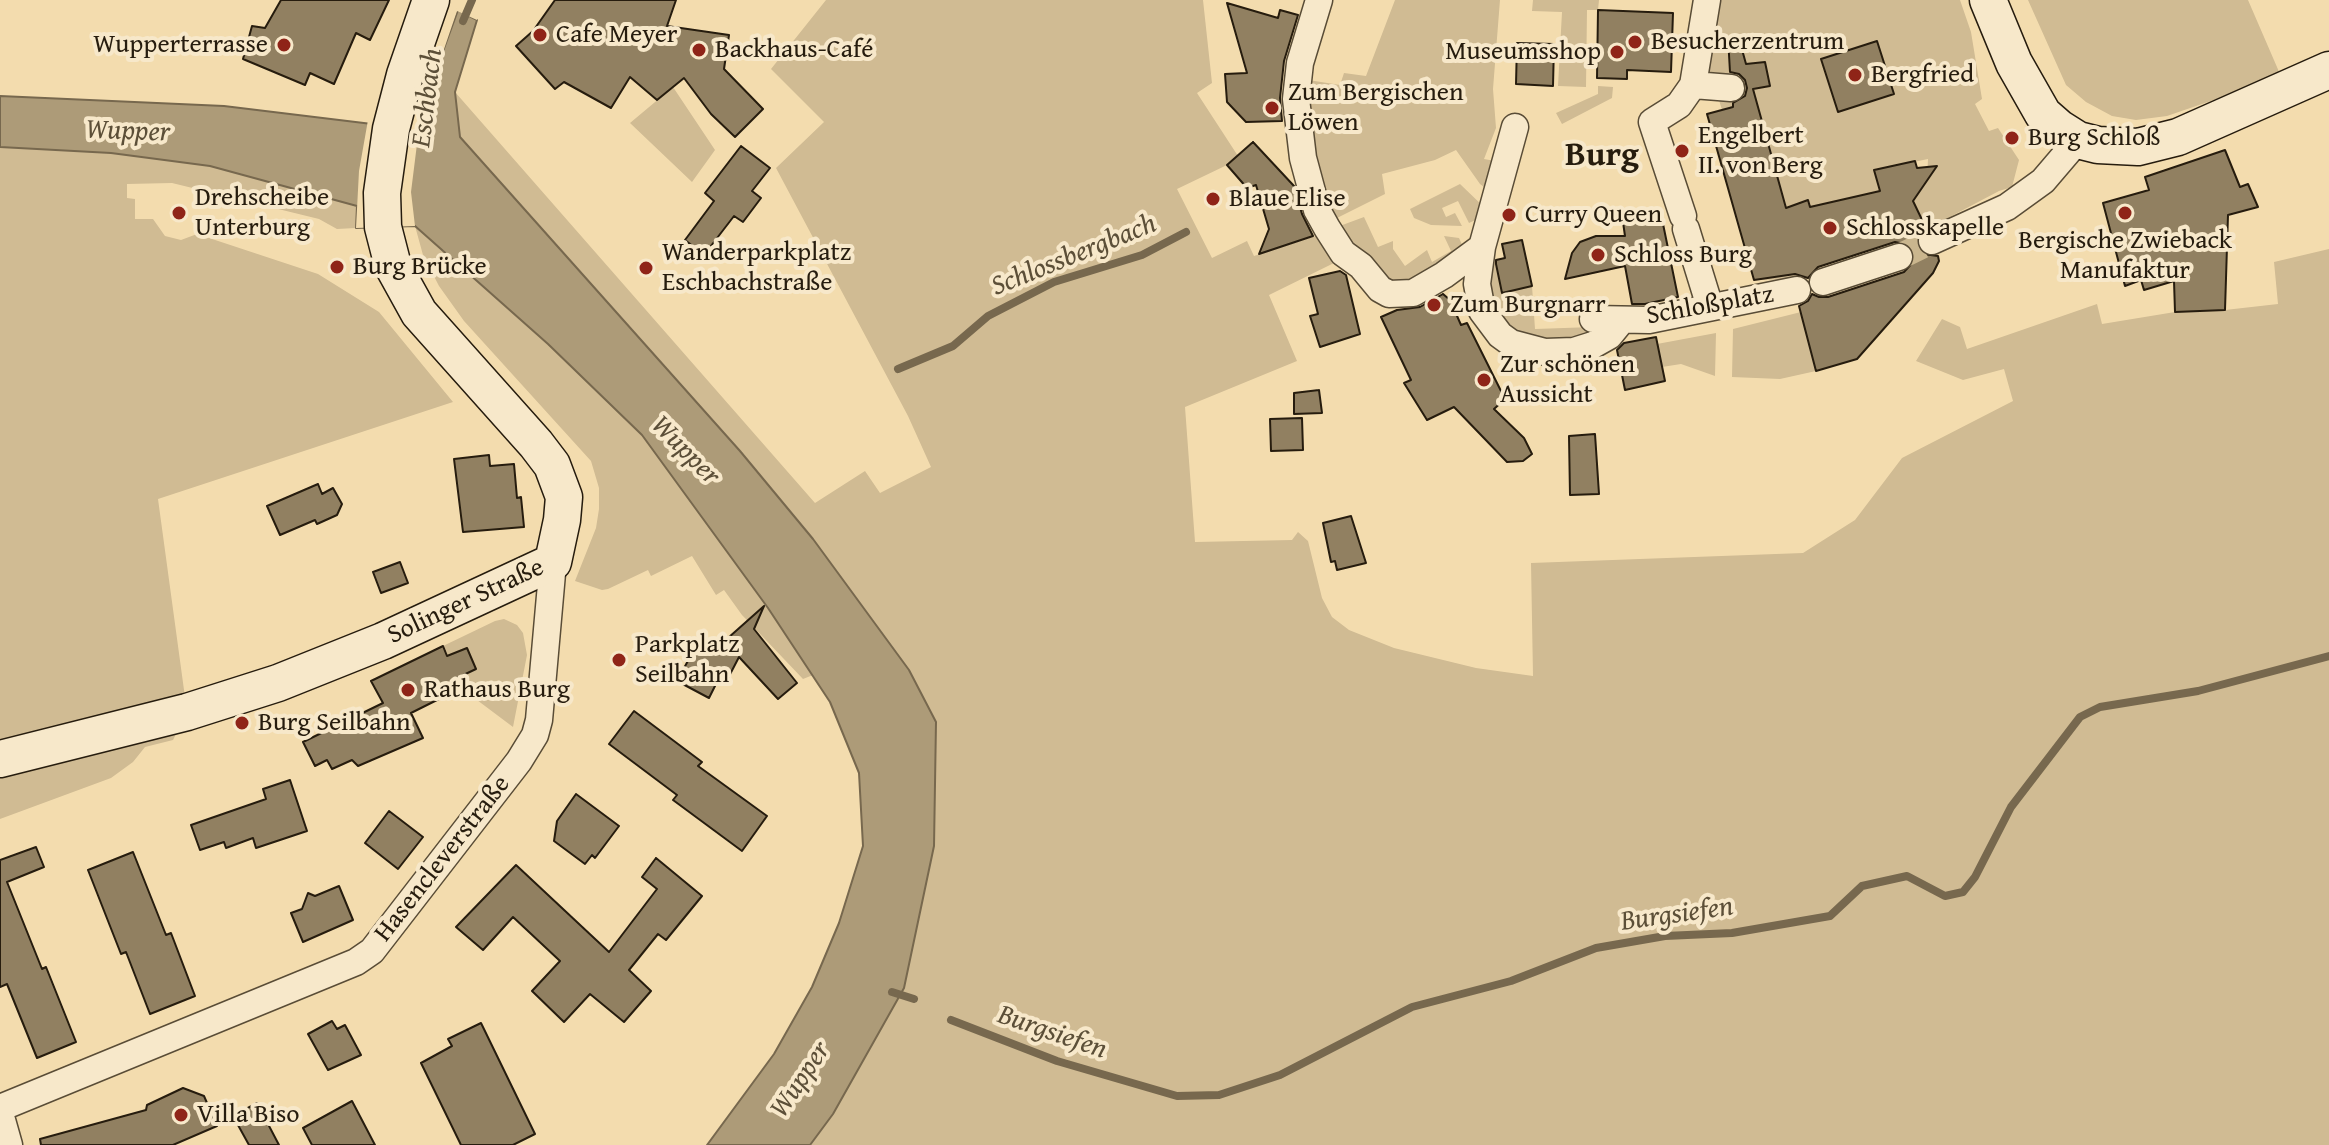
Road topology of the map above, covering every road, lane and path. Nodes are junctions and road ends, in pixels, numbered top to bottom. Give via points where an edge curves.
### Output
1 (1319, 0) edge
2 (1707, 0) edge
3 (1988, 0) edge
4 (431, 2) edge
5 (2329, 70) edge
6 (1693, 85) junction
7 (1731, 88) dead end
8 (1515, 127) dead end
9 (2078, 140) junction
10 (1932, 241) tunnel mouth
11 (1482, 247) junction
12 (1899, 257) tunnel mouth
13 (1823, 282) dead end
14 (1797, 290) dead end
15 (1710, 307) junction
16 (1593, 319) dead end
17 (1622, 320) junction
18 (553, 562) junction
19 (0, 759) edge
20 (0, 1110) edge
21 (9, 1145) edge

1 - 11 street via 1300,63 1296,107 1317,210 1343,253 1380,289 1413,293
2 - 6 street
3 - 9 main road via 2032,99
4 - 18 main road, Solinger Straße via 391,129 383,227 393,266 419,313 536,444 559,479 564,505
5 - 9 main road via 2160,143 2124,148
6 - 7 street
6 - 15 street via 1679,105 1652,122
8 - 11 street, Schloßplatz
9 - 10 street via 2043,181 2007,207
11 - 17 street, Schloßplatz via 1477,284 1482,311 1511,343 1526,350 1574,351 1609,336
12 - 13 street
14 - 15 street, Schloßplatz
15 - 17 street, Schloßplatz
16 - 17 street, Schloßplatz
18 - 19 main road, Solinger Straße via 278,683
18 - 20 street, Hasencleverstraße via 535,735 372,951
20 - 21 street, Hasencleverstraße

